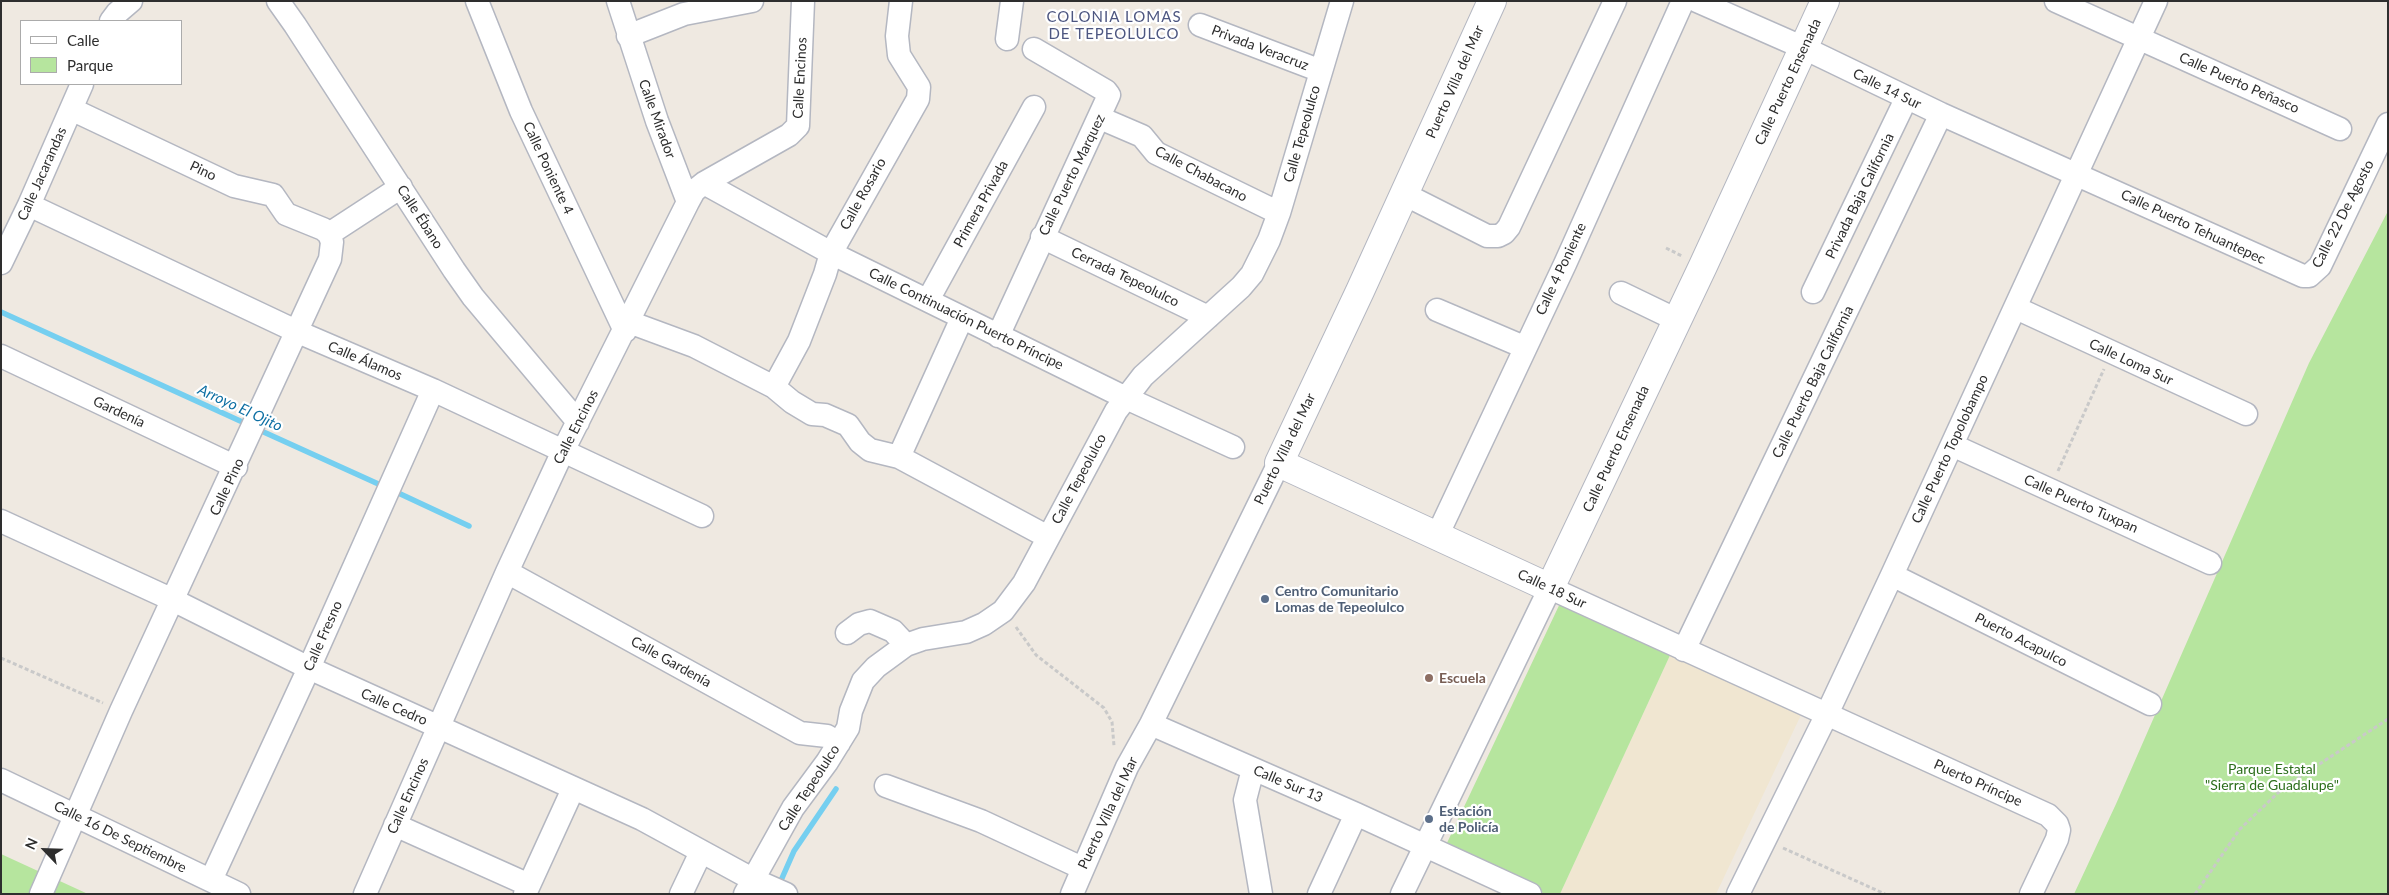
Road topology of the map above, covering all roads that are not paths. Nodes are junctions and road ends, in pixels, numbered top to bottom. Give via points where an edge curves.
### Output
1 (131, 1) edge
2 (278, 1) edge
3 (477, 1) edge
4 (618, 1) edge
5 (752, 1) edge
6 (803, 1) edge
7 (901, 1) edge
8 (1012, 1) edge
9 (1342, 1) edge
10 (1492, 1) edge
11 (1615, 1) edge
12 (1683, 1) edge
13 (1697, 1) edge
14 (1825, 1) edge
15 (2056, 1) edge
16 (2156, 1) edge
17 (112, 20) edge
18 (1200, 25) dead end
19 (628, 36) junction
20 (2138, 38) junction
21 (1008, 39) dead end
22 (1804, 48) junction
23 (1034, 49) dead end
24 (1321, 70) junction
25 (82, 85) edge
26 (1906, 99) junction
27 (1034, 108) dead end
28 (71, 109) junction
29 (1941, 114) junction
30 (1100, 118) junction
31 (2388, 124) edge
32 (2340, 129) dead end
33 (2077, 174) junction
34 (704, 183) junction
35 (401, 187) junction
36 (1404, 194) junction
37 (688, 202) junction
38 (29, 205) junction
39 (1279, 213) junction
40 (329, 234) junction
41 (1042, 237) junction
42 (830, 253) junction
43 (1, 263) edge
44 (2309, 276) joint
45 (1813, 292) dead end
46 (1621, 293) dead end
47 (928, 300) junction
48 (2016, 308) junction
49 (1437, 310) dead end
50 (1208, 317) junction
51 (962, 318) junction
52 (1678, 320) junction
53 (627, 327) junction
54 (298, 332) junction
55 (998, 336) junction
56 (1524, 347) junction
57 (1, 356) edge
58 (774, 387) junction
59 (433, 390) junction
60 (1126, 398) junction
61 (2246, 414) dead end
62 (578, 422) junction
63 (1952, 445) junction
64 (1233, 447) dead end
65 (563, 451) junction
66 (899, 457) junction
67 (1279, 463) junction
68 (236, 468) junction
69 (702, 516) dead end
70 (1, 521) edge
71 (1437, 536) junction
72 (1048, 537) junction
73 (2210, 563) dead end
74 (507, 572) junction
75 (1892, 576) junction
76 (1550, 588) junction
77 (173, 600) junction
78 (847, 633) dead end
79 (906, 645) junction
80 (1684, 650) junction
81 (309, 668) junction
82 (2150, 704) dead end
83 (1827, 714) junction
84 (1151, 724) junction
85 (439, 727) junction
86 (839, 743) junction
87 (1253, 769) junction
88 (1, 780) edge
89 (886, 786) dead end
90 (574, 789) junction
91 (74, 814) junction
92 (1356, 814) junction
93 (395, 825) junction
94 (1424, 846) junction
95 (701, 852) junction
96 (1082, 868) junction
97 (211, 880) junction
98 (749, 886) edge
99 (527, 889) edge
100 (41, 894) edge
101 (239, 894) edge
102 (365, 894) edge
103 (681, 894) edge
104 (786, 894) edge
105 (1072, 894) edge
106 (1261, 894) edge
107 (1319, 894) edge
108 (1402, 894) edge
109 (1530, 894) edge
110 (1738, 894) edge
111 (2031, 894) edge

1 - 17 street
2 - 35 street, Calle Ébano
3 - 53 street, Calle Poniente 4 via 521,111
4 - 19 street, Calle Mirador
5 - 19 street via 684,14
6 - 34 street, Calle Encinos via 798,126 789,135
7 - 42 street, Calle Rosario via 896,36 898,55 919,87 918,98
8 - 21 street
9 - 24 street, Calle Tepeolulco
10 - 36 street, Puerto Villa del Mar
11 - 36 street via 1504,233 1487,236
12 - 56 street, Calle 4 Poniente via 1565,264
13 - 22 street, Calle 14 Sur
14 - 22 street, Calle Puerto Ensenada
15 - 20 street, Calle Puerto Peñasco
16 - 20 street, Calle Puerto Topolobampo
18 - 24 street, Privada Veracruz
19 - 37 street, Calle Mirador
20 - 32 street, Calle Puerto Peñasco
20 - 33 street, Calle Puerto Topolobampo
22 - 26 street, Calle 14 Sur
22 - 52 street, Calle Puerto Ensenada
23 - 30 street, Calle Puerto Marquez via 1108,93
24 - 39 street, Calle Tepeolulco
25 - 28 street, Calle Jacarandas
26 - 29 street, Calle 14 Sur
26 - 45 street, Privada Baja California
27 - 47 street, Primera Privada
28 - 38 street, Calle Jacarandas
28 - 40 street, Pino via 234,186 271,194 286,214
29 - 33 street, Calle 14 Sur
29 - 80 street, Calle Puerto Baja California
30 - 39 street, Calle Chabacano via 1142,136 1150,149
30 - 41 street, Calle Puerto Marquez
31 - 44 street, Calle 22 De Agosto via 2320,266
33 - 44 street, Calle Puerto Tehuantepec via 2296,274
33 - 48 street, Calle Puerto Topolobampo
34 - 37 street, Calle Encinos
34 - 42 street, Calle Continuación Puerto Príncipe
35 - 40 street
35 - 62 street, Calle Ébano via 473,297
36 - 67 street, Puerto Villa del Mar
37 - 53 street, Calle Encinos
38 - 43 street, Calle Jacarandas
38 - 54 street, Calle Álamos
39 - 50 street, Calle Tepeolulco via 1252,274
40 - 54 street, Calle Pino via 332,255
41 - 50 street, Cerrada Tepeolulco
41 - 55 street, Calle Puerto Marquez
42 - 47 street, Calle Continuación Puerto Príncipe
42 - 58 street, Calle Rosario via 799,341
46 - 52 street
47 - 51 street, Calle Continuación Puerto Príncipe
48 - 61 street, Calle Loma Sur
48 - 63 street, Calle Puerto Topolobampo
49 - 56 street
50 - 60 street, Calle Tepeolulco via 1142,376
51 - 55 street, Calle Continuación Puerto Príncipe
51 - 66 street
52 - 76 street, Calle Puerto Ensenada
53 - 58 street via 694,346
53 - 62 street, Calle Encinos
54 - 59 street, Calle Álamos
54 - 68 street, Calle Pino
55 - 60 street, Calle Continuación Puerto Príncipe
56 - 71 street, Calle 4 Poniente
57 - 68 street, Gardenía
58 - 66 street via 812,414 825,415 848,425 870,450
59 - 65 street, Calle Álamos
59 - 81 street, Calle Fresno
60 - 64 street, Calle Continuación Puerto Príncipe
60 - 72 street, Calle Tepeolulco
62 - 65 street, Calle Encinos
63 - 73 street, Calle Puerto Tuxpan
63 - 75 street, Calle Puerto Topolobampo
65 - 69 street, Calle Álamos
65 - 74 street, Calle Encinos
66 - 72 street
67 - 71 street, Calle 18 Sur
67 - 84 street, Puerto Villa del Mar
68 - 77 street, Calle Pino
70 - 77 street, Calle Cedro
71 - 76 street, Calle 18 Sur
72 - 79 street, Calle Tepeolulco via 1024,583 1003,611 966,632
74 - 85 street, Calle Encinos
74 - 86 street, Calle Gardenía via 800,733 827,736
75 - 82 street, Puerto Acapulco
75 - 83 street, Calle Puerto Topolobampo
76 - 80 street, Calle 18 Sur
76 - 94 street, Calle Puerto Ensenada
77 - 81 street, Calle Cedro
77 - 91 street, Calle Pino
78 - 79 street via 870,621 893,632
79 - 86 street, Calle Tepeolulco via 864,680 851,711 848,728
80 - 83 street, Calle 18 Sur
81 - 85 street, Calle Cedro
81 - 97 street, Calle Fresno
83 - 110 street, Calle Puerto Topolobampo
83 - 111 street, Puerto Príncipe via 2054,819 2059,830 2057,839
84 - 87 street, Calle Sur 13
84 - 96 street, Puerto Villa del Mar via 1127,767
85 - 90 street, Calle Cedro
85 - 93 street, Calle Encinos
86 - 98 street, Calle Tepeolulco via 793,808
87 - 92 street, Calle Sur 13
87 - 106 street via 1245,800
88 - 91 street, Calle 16 De Septiembre
89 - 96 street via 981,821
90 - 95 street, Calle Cedro via 642,819
90 - 99 street
91 - 97 street, Calle 16 De Septiembre
91 - 100 street, Calle Pino
92 - 94 street, Calle Sur 13
92 - 107 street
93 - 99 street
93 - 102 street, Calle Encinos
94 - 108 street, Calle Puerto Ensenada
94 - 109 street, Calle Sur 13
95 - 98 street, Calle Cedro
95 - 103 street
96 - 105 street, Puerto Villa del Mar
97 - 101 street, Calle 16 De Septiembre
98 - 104 street, Calle Cedro

